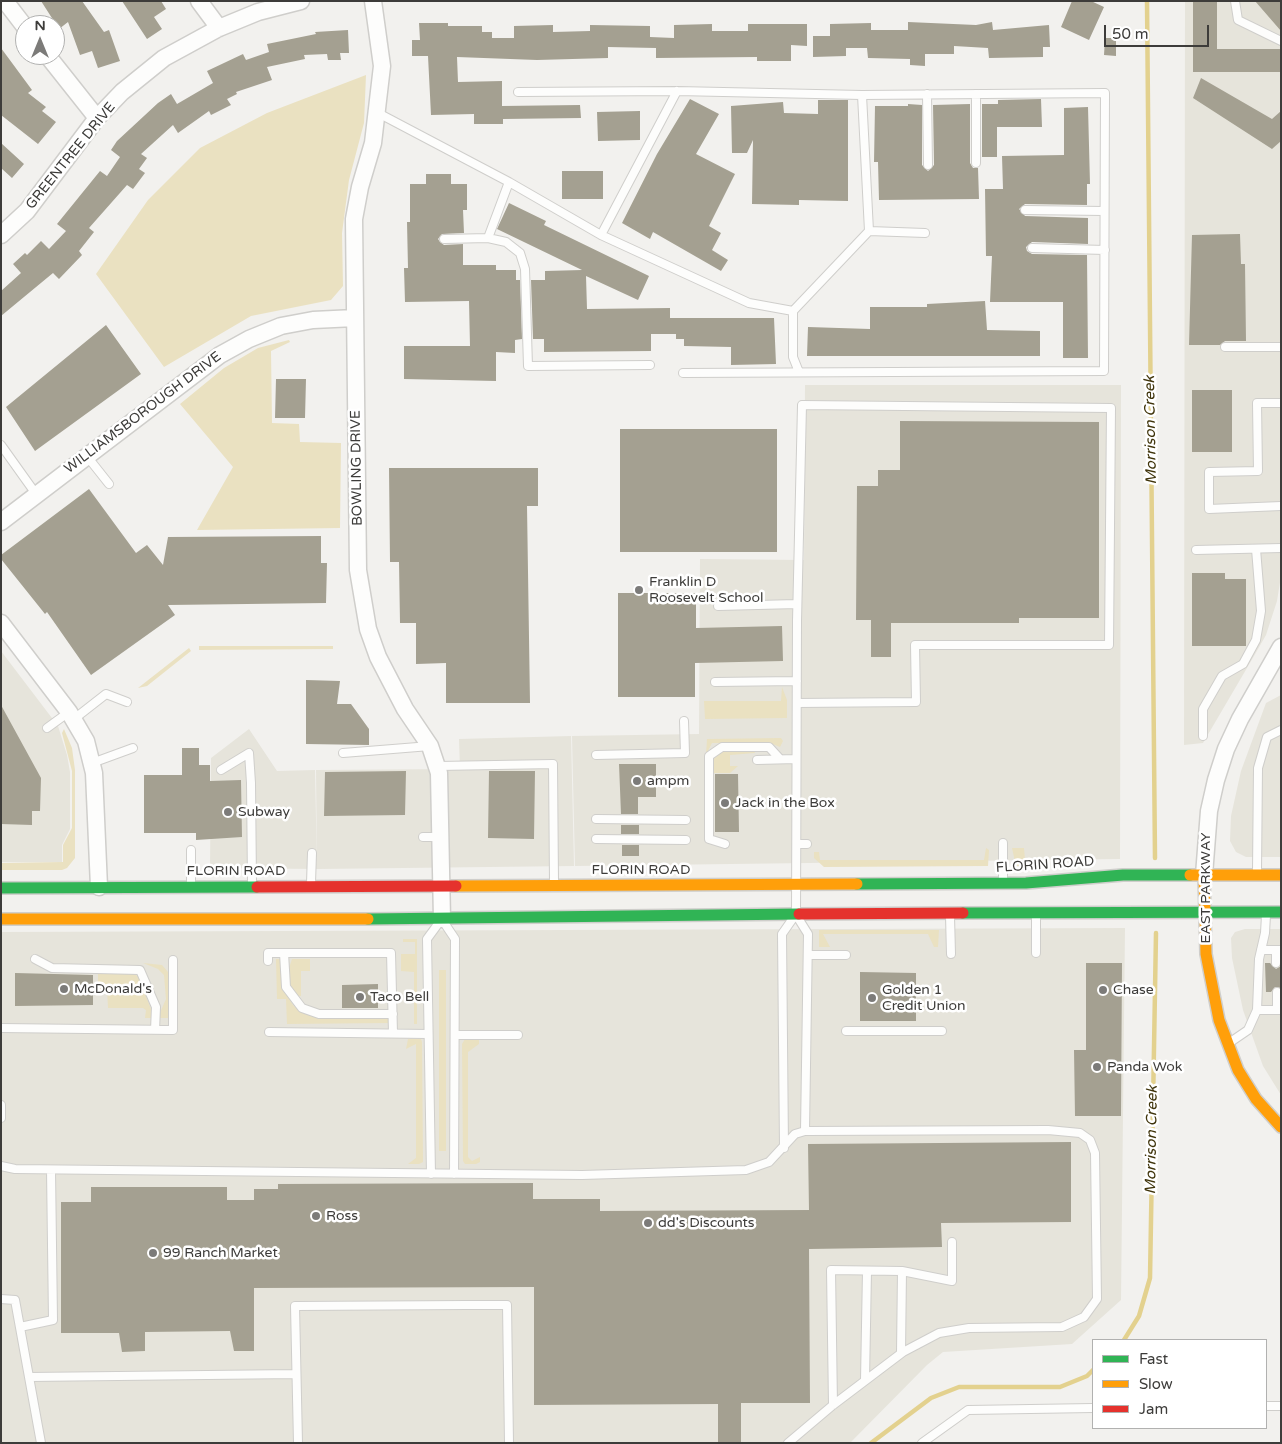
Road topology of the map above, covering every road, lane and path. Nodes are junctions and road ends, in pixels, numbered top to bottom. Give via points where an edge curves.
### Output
1 (5, 1) edge
2 (199, 1) edge
3 (301, 1) edge
4 (373, 1) edge
5 (1235, 1) edge
6 (16, 15) edge
7 (219, 28) junction
8 (1281, 41) edge
9 (55, 65) edge
10 (677, 91) junction
11 (518, 92) dead end
12 (927, 94) junction
13 (976, 94) junction
14 (862, 95) junction
15 (378, 113) junction
16 (97, 118) junction
17 (976, 162) dead end
18 (928, 165) dead end
19 (510, 182) junction
20 (1025, 210) dead end
21 (1104, 211) junction
22 (869, 231) junction
23 (925, 233) dead end
24 (601, 234) junction
25 (1, 235) edge
26 (488, 238) junction
27 (444, 239) dead end
28 (1032, 248) dead end
29 (1105, 250) junction
30 (793, 311) junction
31 (355, 318) junction
32 (1225, 347) dead end
33 (1281, 347) edge
34 (650, 365) dead end
35 (799, 372) junction
36 (683, 373) dead end
37 (1281, 403) edge
38 (1, 445) edge
39 (86, 456) junction
40 (110, 484) dead end
41 (36, 494) junction
42 (1281, 506) edge
43 (1, 522) edge
44 (1281, 548) edge
45 (1256, 549) junction
46 (1196, 550) dead end
47 (797, 604) junction
48 (718, 606) dead end
49 (1, 622) edge
50 (1281, 647) edge
51 (1276, 669) edge
52 (797, 681) junction
53 (715, 682) dead end
54 (127, 702) dead end
55 (797, 703) junction
56 (71, 716) junction
57 (684, 722) dead end
58 (47, 728) dead end
59 (1281, 730) edge
60 (1203, 736) dead end
61 (430, 746) junction
62 (133, 748) dead end
63 (343, 753) dead end
64 (596, 755) dead end
65 (780, 759) junction
66 (796, 759) junction
67 (757, 760) dead end
68 (92, 763) junction
69 (438, 766) junction
70 (221, 770) dead end
71 (596, 819) dead end
72 (686, 820) dead end
73 (423, 836) dead end
74 (441, 836) junction
75 (596, 839) dead end
76 (686, 840) dead end
77 (1003, 843) dead end
78 (725, 844) dead end
79 (797, 844) junction
80 (807, 844) dead end
81 (191, 850) dead end
82 (312, 853) dead end
83 (1204, 875) junction
84 (1257, 875) junction
85 (1281, 875) edge
86 (1003, 883) junction
87 (442, 885) junction
88 (554, 885) junction
89 (797, 885) junction
90 (191, 886) junction
91 (252, 886) junction
92 (311, 886) junction
93 (99, 887) junction
94 (1, 888) edge
95 (1204, 912) junction
96 (1266, 912) junction
97 (1281, 912) edge
98 (796, 914) junction
99 (950, 914) junction
100 (1036, 914) junction
101 (1, 919) edge
102 (442, 919) junction
103 (1260, 950) junction
104 (1278, 950) edge
105 (284, 953) junction
106 (1036, 953) dead end
107 (951, 954) dead end
108 (808, 955) junction
109 (846, 955) dead end
110 (35, 959) dead end
111 (173, 960) dead end
112 (268, 961) dead end
113 (1276, 962) dead end
114 (1277, 992) dead end
115 (1257, 1010) junction
116 (1279, 1010) edge
117 (393, 1014) junction
118 (1, 1028) edge
119 (155, 1030) junction
120 (846, 1031) dead end
121 (942, 1031) dead end
122 (269, 1032) dead end
123 (393, 1033) junction
124 (428, 1034) junction
125 (518, 1035) dead end
126 (456, 1036) junction
127 (1228, 1044) junction
128 (1, 1105) edge
129 (1, 1118) edge
130 (1281, 1127) edge
131 (805, 1131) junction
132 (784, 1148) junction
133 (1, 1166) edge
134 (51, 1170) junction
135 (431, 1174) junction
136 (454, 1174) junction
137 (952, 1242) dead end
138 (867, 1271) junction
139 (902, 1271) junction
140 (1, 1299) edge
141 (20, 1327) junction
142 (901, 1353) junction
143 (296, 1374) junction
144 (29, 1377) junction
145 (865, 1380) junction
146 (833, 1405) junction
147 (1267, 1406) edge
148 (1281, 1406) edge
149 (1092, 1408) edge
150 (41, 1443) edge
151 (298, 1443) edge
152 (509, 1443) edge
153 (788, 1443) edge
154 (922, 1443) edge

1 - 6 street
2 - 7 street
3 - 7 street, GREENTREE DRIVE via 258,12
4 - 15 street, BOWLING DRIVE via 382,66
5 - 8 lane via 1238,20
7 - 16 street, GREENTREE DRIVE via 164,58 122,92
9 - 16 street
10 - 11 lane
10 - 14 lane
10 - 24 lane
12 - 13 lane
12 - 14 lane
12 - 18 lane
13 - 17 lane
13 - 21 lane via 1105,93
14 - 22 lane
15 - 19 lane
15 - 31 street, BOWLING DRIVE via 354,219
16 - 25 street, GREENTREE DRIVE via 27,211
19 - 24 lane
19 - 26 lane
20 - 21 lane
21 - 29 lane
22 - 23 lane
22 - 30 lane
24 - 30 lane via 749,303
26 - 27 lane
26 - 34 lane via 506,242 520,253 525,269 528,366
28 - 29 lane
29 - 35 lane via 1104,371
30 - 35 lane via 793,358
31 - 39 street, WILLIAMSBOROUGH DRIVE via 297,322 249,339 206,364
31 - 61 street, BOWLING DRIVE via 358,570 362,600 371,638 390,684
32 - 33 lane
35 - 36 lane
37 - 42 lane via 1257,403 1258,471 1209,472 1209,481 1210,509
38 - 41 lane
39 - 40 lane
39 - 41 street, WILLIAMSBOROUGH DRIVE
41 - 43 street, WILLIAMSBOROUGH DRIVE
44 - 45 lane
45 - 46 lane
45 - 60 lane via 1260,611 1256,640 1243,664 1222,676 1203,709
47 - 48 lane
47 - 52 lane
47 - 55 lane via 802,405 1111,408 1109,645 916,645 916,702
49 - 56 street
50 - 51 street, EAST PARKWAY
51 - 83 street, EAST PARKWAY via 1240,719 1216,780 1208,812
52 - 53 lane
52 - 55 lane
54 - 56 lane via 106,694
55 - 66 lane
56 - 58 lane
56 - 68 street via 86,741
57 - 64 lane via 685,753
59 - 84 lane via 1267,737 1258,768
61 - 63 lane
61 - 69 street, BOWLING DRIVE
62 - 68 lane
65 - 66 lane
65 - 67 lane
65 - 78 lane via 769,747 722,748 709,756 709,839
66 - 79 lane
68 - 93 street
69 - 74 street, BOWLING DRIVE
69 - 88 lane via 553,764
70 - 91 lane via 249,753
71 - 72 lane
73 - 74 lane
74 - 87 street, BOWLING DRIVE
75 - 76 lane
77 - 86 lane
79 - 80 lane
79 - 89 lane
81 - 90 lane
82 - 92 lane
83 - 84 main road, FLORIN ROAD
83 - 86 main road, FLORIN ROAD via 1123,875
83 - 95 main road, EAST PARKWAY
84 - 85 main road, FLORIN ROAD
86 - 89 main road, FLORIN ROAD
87 - 88 main road, FLORIN ROAD
87 - 92 main road, FLORIN ROAD via 340,882
87 - 102 street, BOWLING DRIVE
88 - 89 main road, FLORIN ROAD
89 - 98 lane
90 - 91 main road, FLORIN ROAD
90 - 93 main road, FLORIN ROAD
91 - 92 main road, FLORIN ROAD
93 - 94 main road, FLORIN ROAD
95 - 96 main road
95 - 100 main road
95 - 127 main road, EAST PARKWAY via 1206,954 1219,1020
96 - 97 main road
96 - 103 lane
98 - 99 main road
98 - 102 main road
98 - 108 lane via 808,934
98 - 132 lane via 782,934
99 - 100 main road
99 - 107 lane
100 - 106 lane
101 - 102 main road
102 - 124 lane via 427,939
102 - 126 lane via 454,939
103 - 104 lane
103 - 115 lane
104 - 113 lane
105 - 112 lane via 268,953
105 - 117 lane via 286,987 302,1008 320,1014
105 - 117 lane via 391,953
108 - 109 lane
108 - 131 lane
110 - 119 lane via 52,968 140,970 156,1007
111 - 119 lane via 173,1030
114 - 116 lane
115 - 116 lane
115 - 127 lane via 1248,1030
117 - 123 lane
118 - 119 lane
120 - 121 lane
122 - 123 lane
123 - 124 lane
124 - 135 lane
125 - 126 lane
126 - 136 lane
127 - 130 main road, EAST PARKWAY via 1247,1085
128 - 129 lane
131 - 132 lane via 795,1134
131 - 142 lane via 1048,1130 1080,1133 1090,1140 1095,1153 1097,1299 1084,1317 1062,1328 969,1328 939,1333
132 - 136 lane via 768,1162 746,1170 582,1175
133 - 134 lane
134 - 135 lane
134 - 141 lane via 53,1320
135 - 136 lane
137 - 139 lane via 952,1281
138 - 139 lane
138 - 145 lane
138 - 146 lane via 831,1270
139 - 142 lane
140 - 141 lane via 15,1300
141 - 144 lane
142 - 145 lane
143 - 144 lane
143 - 151 lane
143 - 152 lane via 295,1306 506,1305
144 - 150 lane
145 - 146 lane
146 - 153 lane
147 - 148 lane
149 - 154 lane via 968,1410

